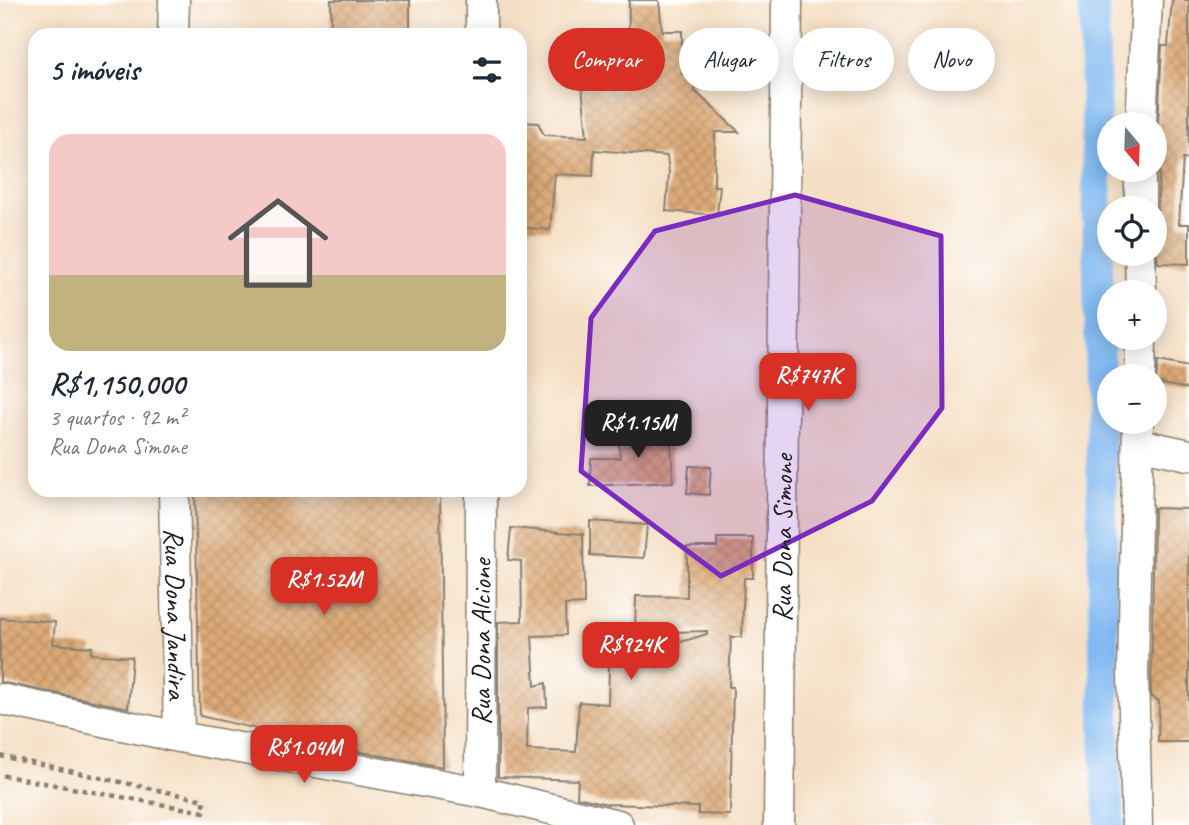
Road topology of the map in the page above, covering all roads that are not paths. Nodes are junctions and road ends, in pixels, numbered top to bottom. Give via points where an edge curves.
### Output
1 (174, 0) edge
2 (481, 0) edge
3 (787, 0) edge
4 (1146, 0) edge
5 (173, 28) edge
6 (481, 28) edge
7 (1142, 112) edge
8 (1138, 434) edge
9 (1140, 434) edge
10 (1189, 455) edge
11 (174, 497) edge
12 (481, 497) edge
13 (0, 699) edge
14 (178, 737) junction
15 (480, 792) junction
16 (618, 825) edge
17 (779, 825) edge
18 (1137, 825) edge

1 - 5 street
2 - 6 street
3 - 17 street, Rua Dona Simone
4 - 7 street
8 - 18 street via 1133,674
9 - 10 street
11 - 14 street, Rua Dona Jandira
12 - 15 street, Rua Dona Alcione
13 - 14 street
14 - 15 street
15 - 16 street

